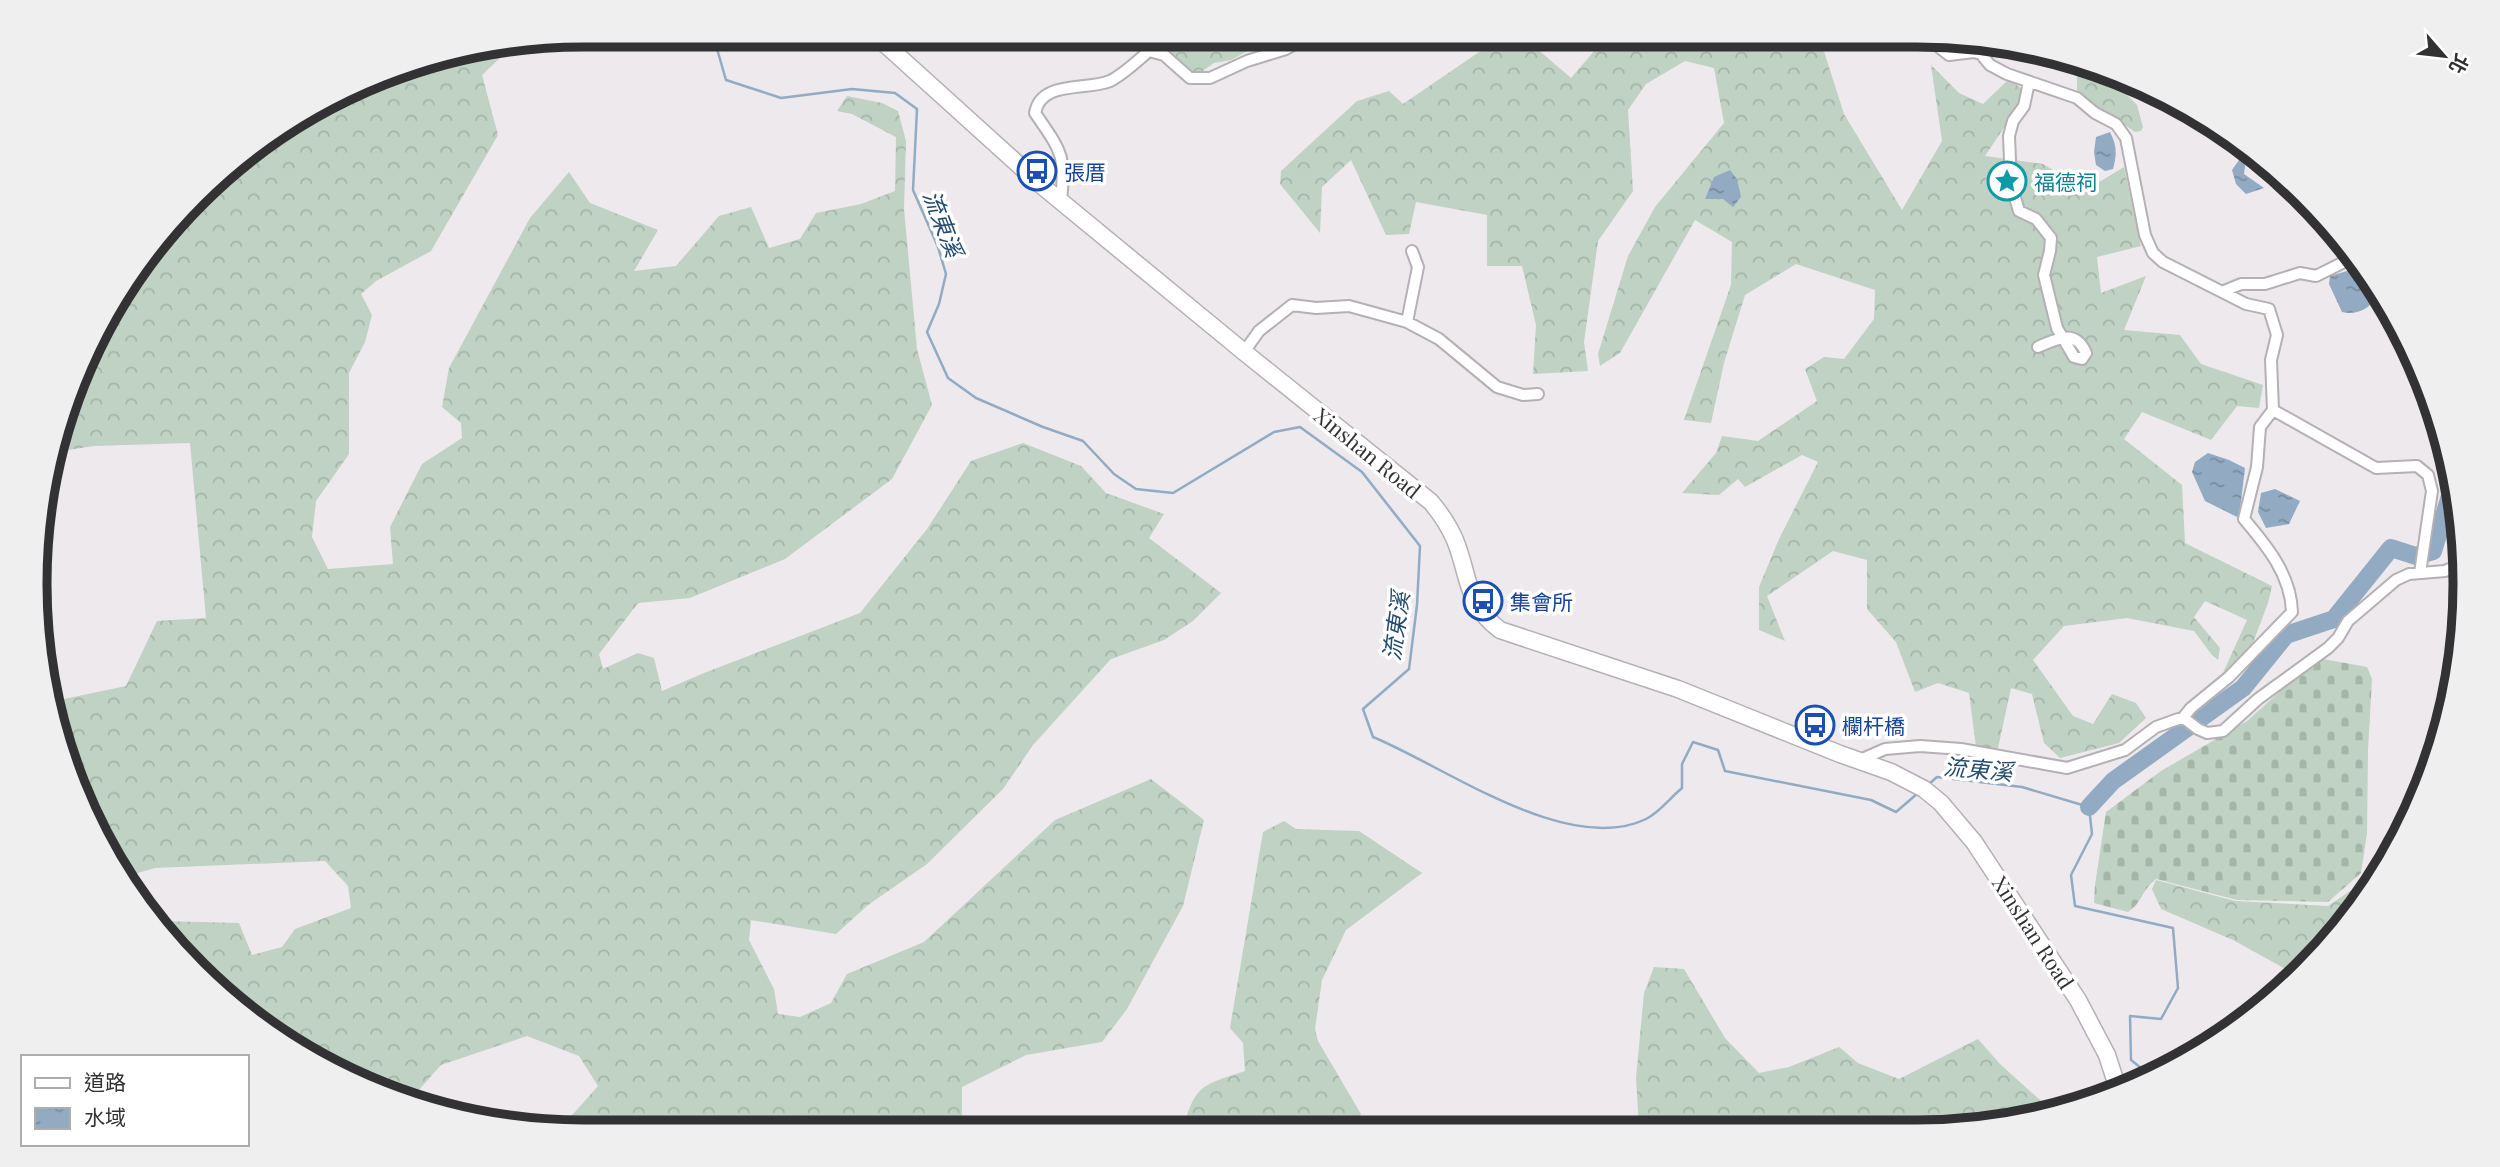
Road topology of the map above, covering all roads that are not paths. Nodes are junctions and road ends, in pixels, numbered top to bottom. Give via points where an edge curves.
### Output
1 (888, 47) edge
2 (1289, 47) edge
3 (1940, 48) edge
4 (2029, 82) junction
5 (1061, 201) junction
6 (1412, 251) dead end
7 (2345, 261) edge
8 (2224, 291) junction
9 (1407, 323) junction
10 (2038, 347) dead end
11 (1244, 352) junction
12 (1538, 394) dead end
13 (2273, 410) junction
14 (2453, 568) edge
15 (2420, 573) junction
16 (2184, 719) junction
17 (1860, 760) junction
18 (2116, 1081) edge

1 - 5 street, Xinshan Road
2 - 5 street via 1210,78 1190,78 1164,55 1149,51 1112,80 1046,93 1035,113 1062,153
3 - 4 street via 1949,55 1981,54 1990,65
4 - 8 street via 2077,98 2116,124 2126,138 2153,253
4 - 10 street via 2024,106 2009,136 2011,184 2019,211 2036,219 2051,239 2044,275 2062,336
5 - 11 street, Xinshan Road
6 - 9 street via 1418,267
7 - 8 street via 2316,276 2300,273
8 - 13 street via 2246,304 2269,309 2277,335 2271,360
9 - 11 street via 1349,306 1292,305 1259,331
9 - 12 street via 1439,339 1497,387 1523,395
11 - 17 street, Xinshan Road via 1432,502 1455,541 1476,606 1500,630 1678,689
13 - 15 street via 2376,468 2417,467 2428,475 2432,491
13 - 16 street via 2260,427 2244,519 2269,549 2291,594 2292,612
14 - 15 street
15 - 16 street via 2396,580 2348,621 2328,648 2258,699 2229,728 2207,733
16 - 17 street via 2156,727 2125,750 2067,768 1920,746 1885,749
17 - 18 street, Xinshan Road via 1924,789 1974,842 2078,1000

